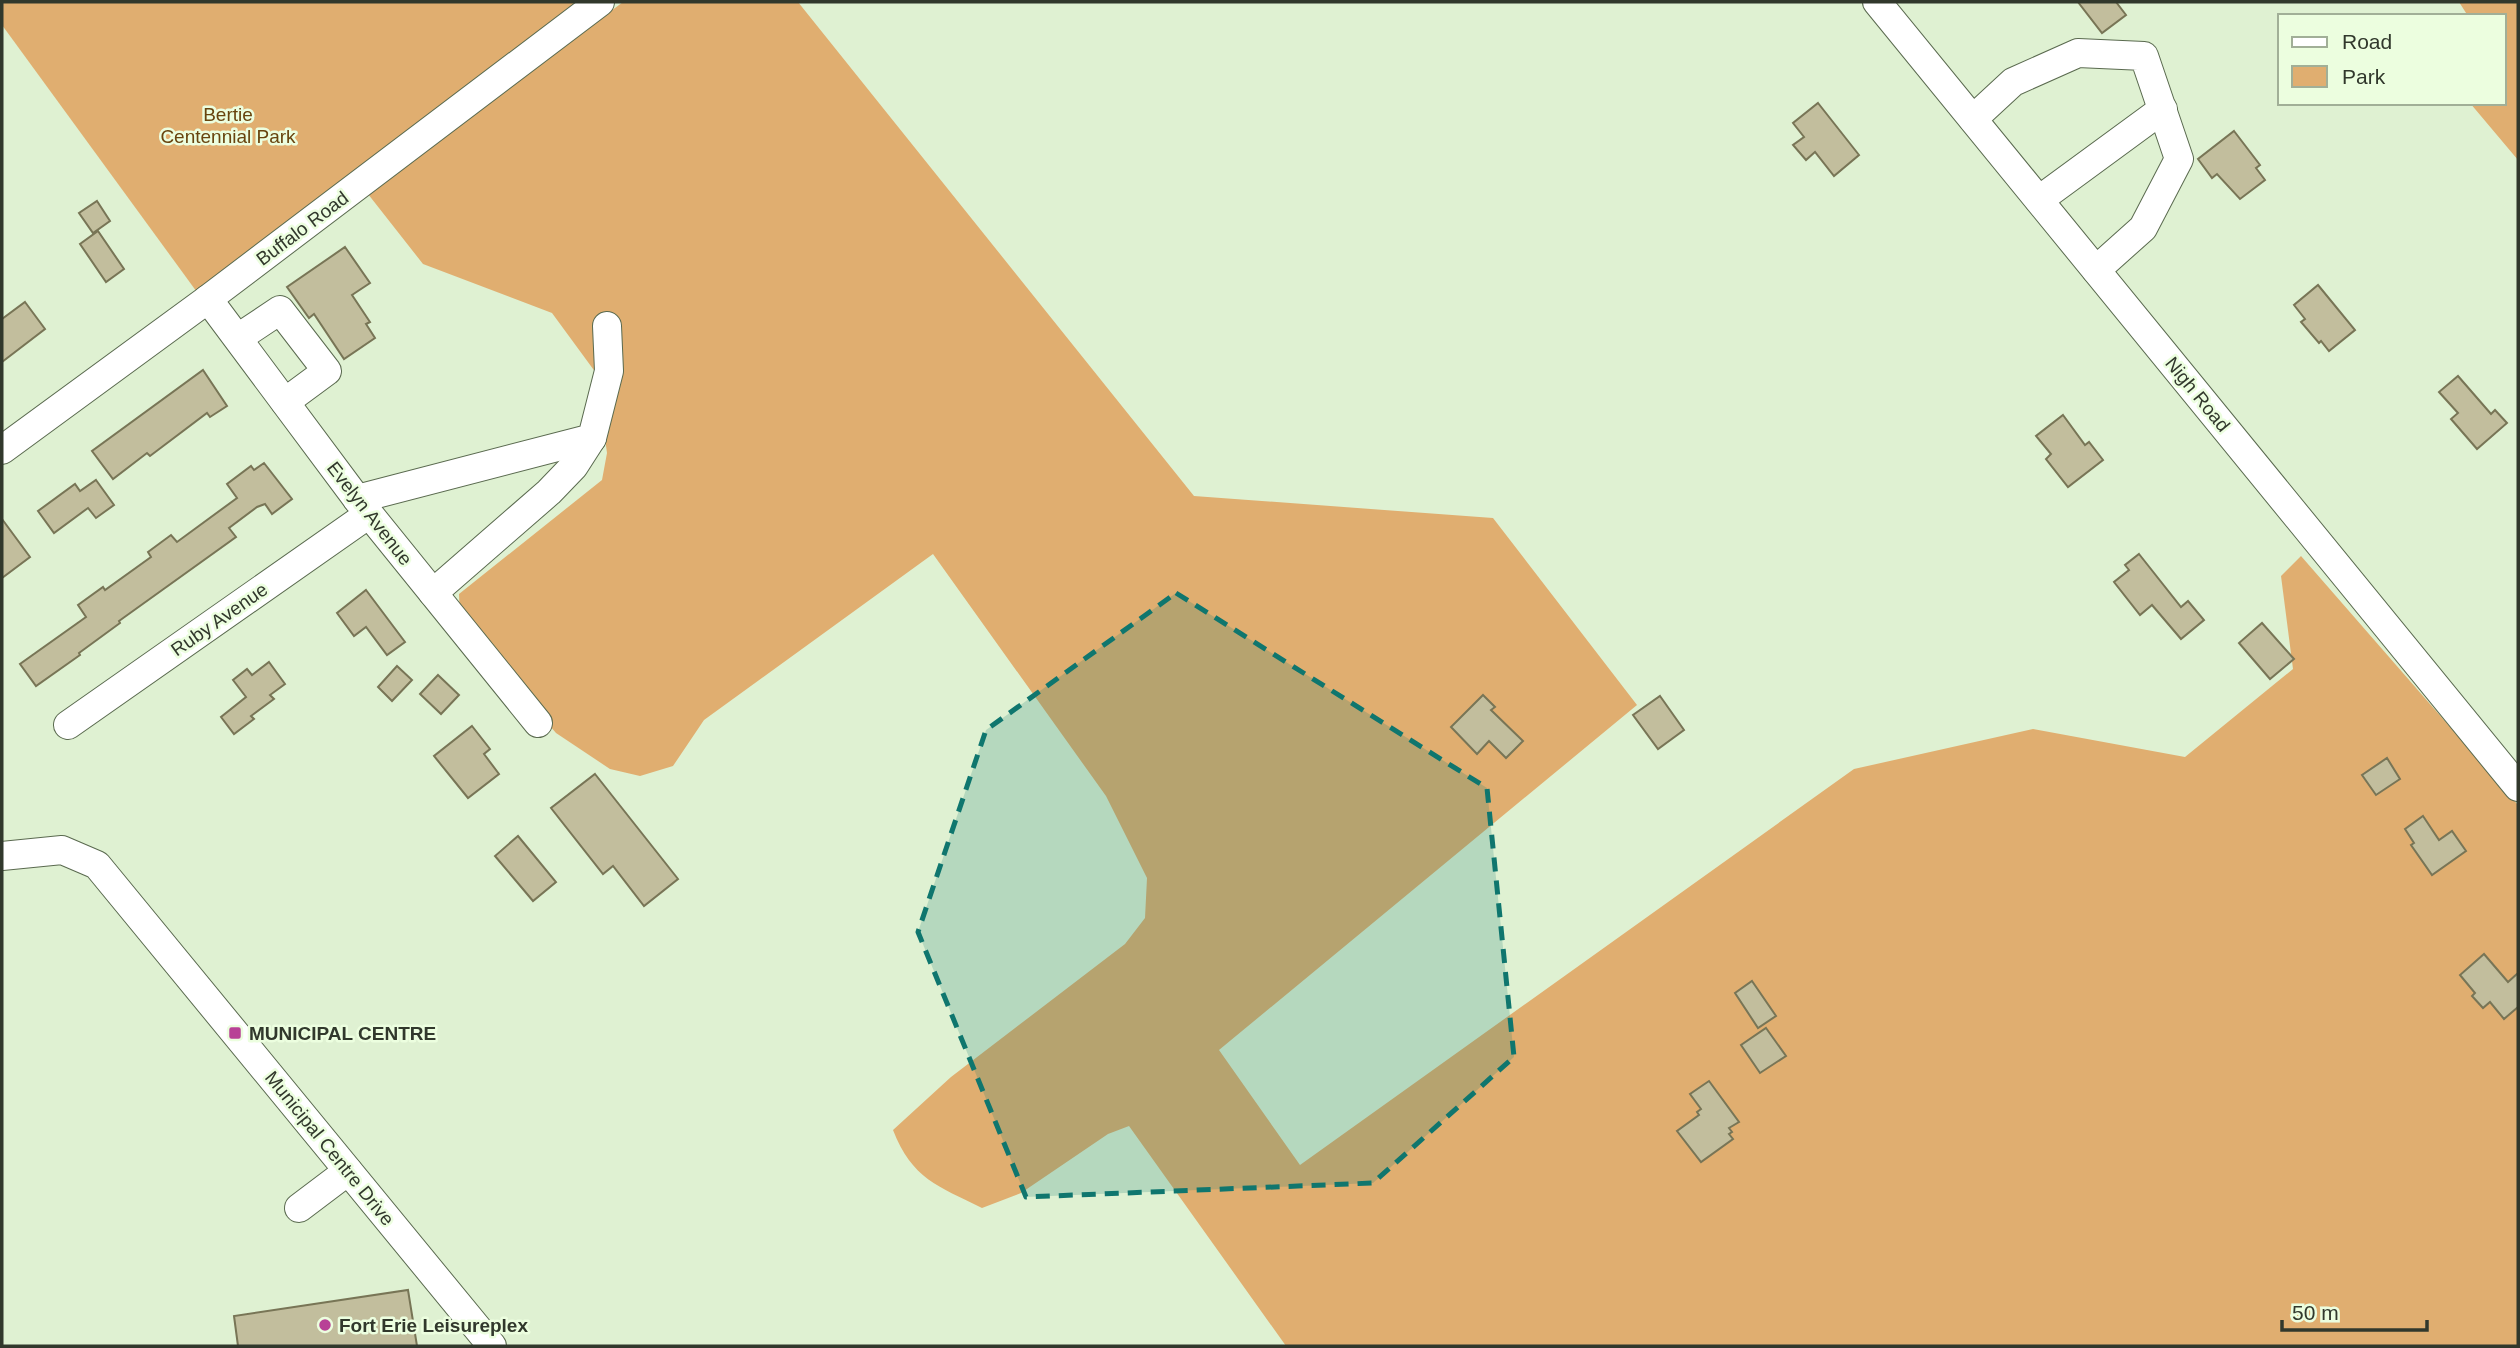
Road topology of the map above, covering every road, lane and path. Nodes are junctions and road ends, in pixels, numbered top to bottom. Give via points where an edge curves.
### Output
1 (600, 2) edge
2 (1877, 2) edge
3 (2163, 109) junction
4 (1973, 120) junction
5 (2039, 200) junction
6 (2096, 270) junction
7 (208, 299) junction
8 (607, 326) dead end
9 (238, 338) junction
10 (285, 402) junction
11 (592, 438) junction
12 (2, 450) edge
13 (363, 506) junction
14 (433, 593) junction
15 (538, 723) dead end
16 (68, 725) dead end
17 (2518, 786) edge
18 (2, 856) edge
19 (348, 1171) junction
20 (299, 1208) dead end
21 (492, 1346) edge

1 - 7 street, Buffalo Road
2 - 4 street, Nigh Road
3 - 4 street via 2144,56 2078,53 2013,82
3 - 5 street
3 - 6 street via 2179,159 2143,228
4 - 5 street, Nigh Road
5 - 6 street, Nigh Road
6 - 17 street, Nigh Road
7 - 9 street, Evelyn Avenue
7 - 12 street, Buffalo Road
8 - 11 street via 609,371
9 - 10 street, Evelyn Avenue
9 - 10 street via 279,310 327,371
10 - 13 street, Evelyn Avenue
11 - 13 street
11 - 14 street via 549,492
13 - 14 street, Evelyn Avenue
13 - 16 street, Ruby Avenue
14 - 15 street, Evelyn Avenue
18 - 19 street, Municipal Centre Drive via 62,850 97,864
19 - 20 street
19 - 21 street, Municipal Centre Drive

